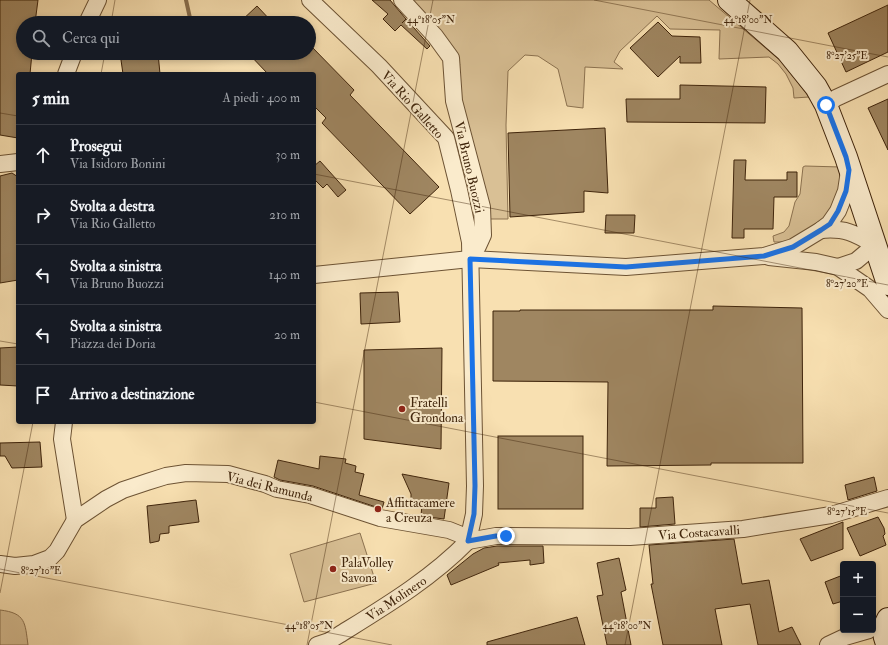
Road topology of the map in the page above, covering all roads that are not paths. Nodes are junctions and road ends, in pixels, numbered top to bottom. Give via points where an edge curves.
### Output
1 (98, 0) edge
2 (310, 0) edge
3 (402, 0) edge
4 (729, 0) edge
5 (90, 16) edge
6 (71, 60) edge
7 (67, 72) edge
8 (888, 74) edge
9 (826, 105) junction
10 (16, 162) edge
11 (0, 164) edge
12 (849, 170) junction
13 (821, 230) junction
14 (875, 245) junction
15 (764, 256) junction
16 (470, 259) junction
17 (838, 267) junction
18 (316, 275) edge
19 (888, 284) edge
20 (888, 310) edge
21 (64, 424) edge
22 (888, 498) edge
23 (75, 520) junction
24 (468, 541) junction
25 (0, 564) edge
26 (880, 630) edge
27 (317, 645) edge
28 (828, 645) edge

1 - 5 street
2 - 16 street, Via Rio Galletto via 379,66 446,138 470,242
3 - 16 street, Via Bruno Buozzi via 451,58 454,101 482,207 483,235
4 - 9 street via 787,51 816,87
6 - 7 street
8 - 9 street
9 - 12 street
10 - 11 street
12 - 13 street via 846,191 838,211 830,224
12 - 14 street
13 - 14 street via 845,230
13 - 15 street via 793,247
14 - 17 street via 856,261
14 - 19 street
15 - 16 street via 626,267
15 - 17 street
16 - 18 street
16 - 24 street via 475,486 474,514
17 - 20 street via 870,290
21 - 23 street via 62,439
22 - 24 street, Via Costacavalli via 832,515 743,529 630,537 496,536
23 - 24 street, Via dei Ramunda via 122,490 166,476 186,473 228,474 276,488 310,494 380,518 449,530
23 - 25 street, Via dei Ramunda via 57,551 50,558 34,564
24 - 27 street, Via Molinero via 442,565 406,592 329,641
26 - 28 street via 845,637

